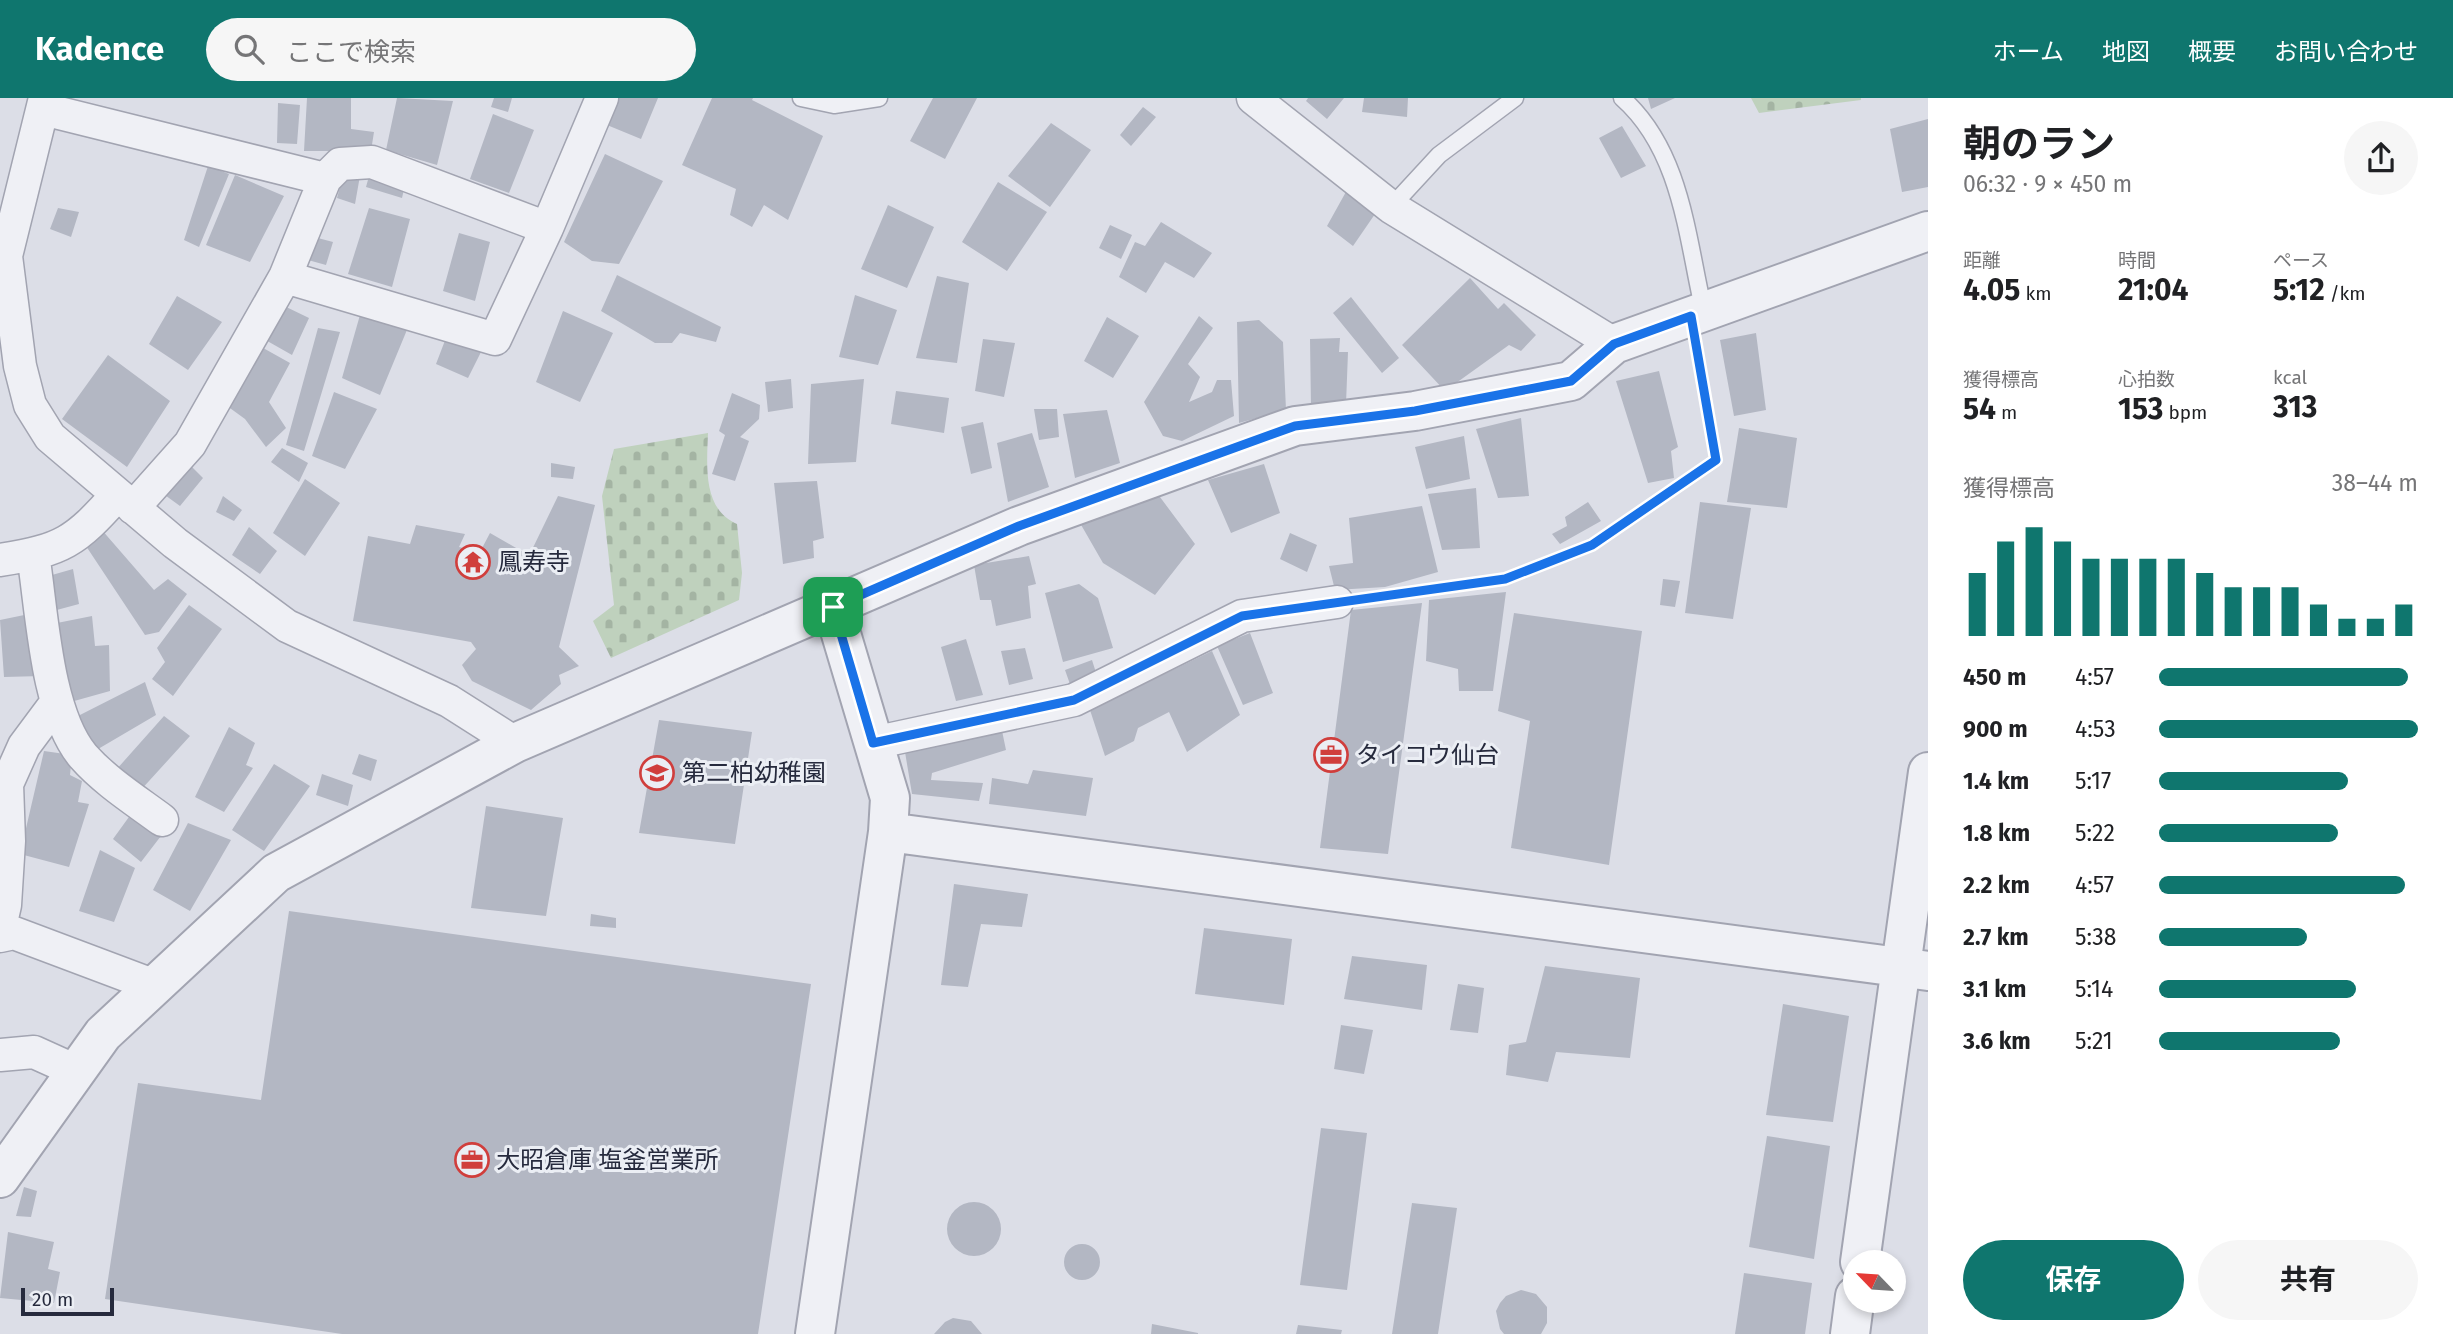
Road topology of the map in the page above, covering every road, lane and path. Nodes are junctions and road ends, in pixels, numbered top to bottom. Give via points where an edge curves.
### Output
1 (602, 98) edge
2 (801, 98) edge
3 (879, 98) edge
4 (1253, 98) edge
5 (1515, 98) edge
6 (1622, 98) edge
7 (44, 104) edge
8 (325, 179) junction
9 (1391, 207) junction
10 (547, 228) junction
11 (1928, 231) edge
12 (3, 257) edge
13 (285, 277) junction
14 (1697, 314) junction
15 (1614, 344) junction
16 (125, 501) junction
17 (33, 554) junction
18 (0, 560) edge
19 (1336, 602) joint
20 (833, 607) junction
21 (56, 703) junction
22 (515, 743) junction
23 (873, 743) junction
24 (1928, 772) edge
25 (162, 820) dead end
26 (888, 832) junction
27 (0, 928) edge
28 (0, 936) edge
29 (1915, 969) edge
30 (155, 986) junction
31 (0, 1055) edge
32 (76, 1071) junction
33 (0, 1178) edge
34 (1862, 1250) edge
35 (1853, 1313) edge
36 (815, 1334) edge
37 (1850, 1334) edge

1 - 10 street
2 - 3 lane via 834,105
4 - 9 street
5 - 9 lane via 1439,155
6 - 14 lane via 1639,113 1667,160 1681,204
7 - 8 street
7 - 12 street
8 - 10 street via 340,164 372,162
8 - 13 street
9 - 15 street
10 - 13 street via 495,339
11 - 14 street
12 - 16 street via 30,405 50,437
13 - 16 street via 190,444
14 - 15 street
14 - 19 path via 1716,460 1592,545 1505,579
15 - 20 street via 1571,381 1415,411 1295,426 1019,526
16 - 17 street via 59,548
16 - 22 street via 287,626 449,701
17 - 18 street
17 - 21 street
19 - 23 street via 1242,616 1074,700
20 - 22 street
20 - 23 street
21 - 25 street via 82,754
21 - 27 street via 24,746 7,784 9,841
22 - 30 street via 276,873
23 - 26 street via 890,798
24 - 29 street
26 - 29 street
26 - 36 street
28 - 30 street via 14,933
29 - 34 street
30 - 32 street via 103,1034
31 - 32 street via 34,1052
32 - 33 street
35 - 37 street

